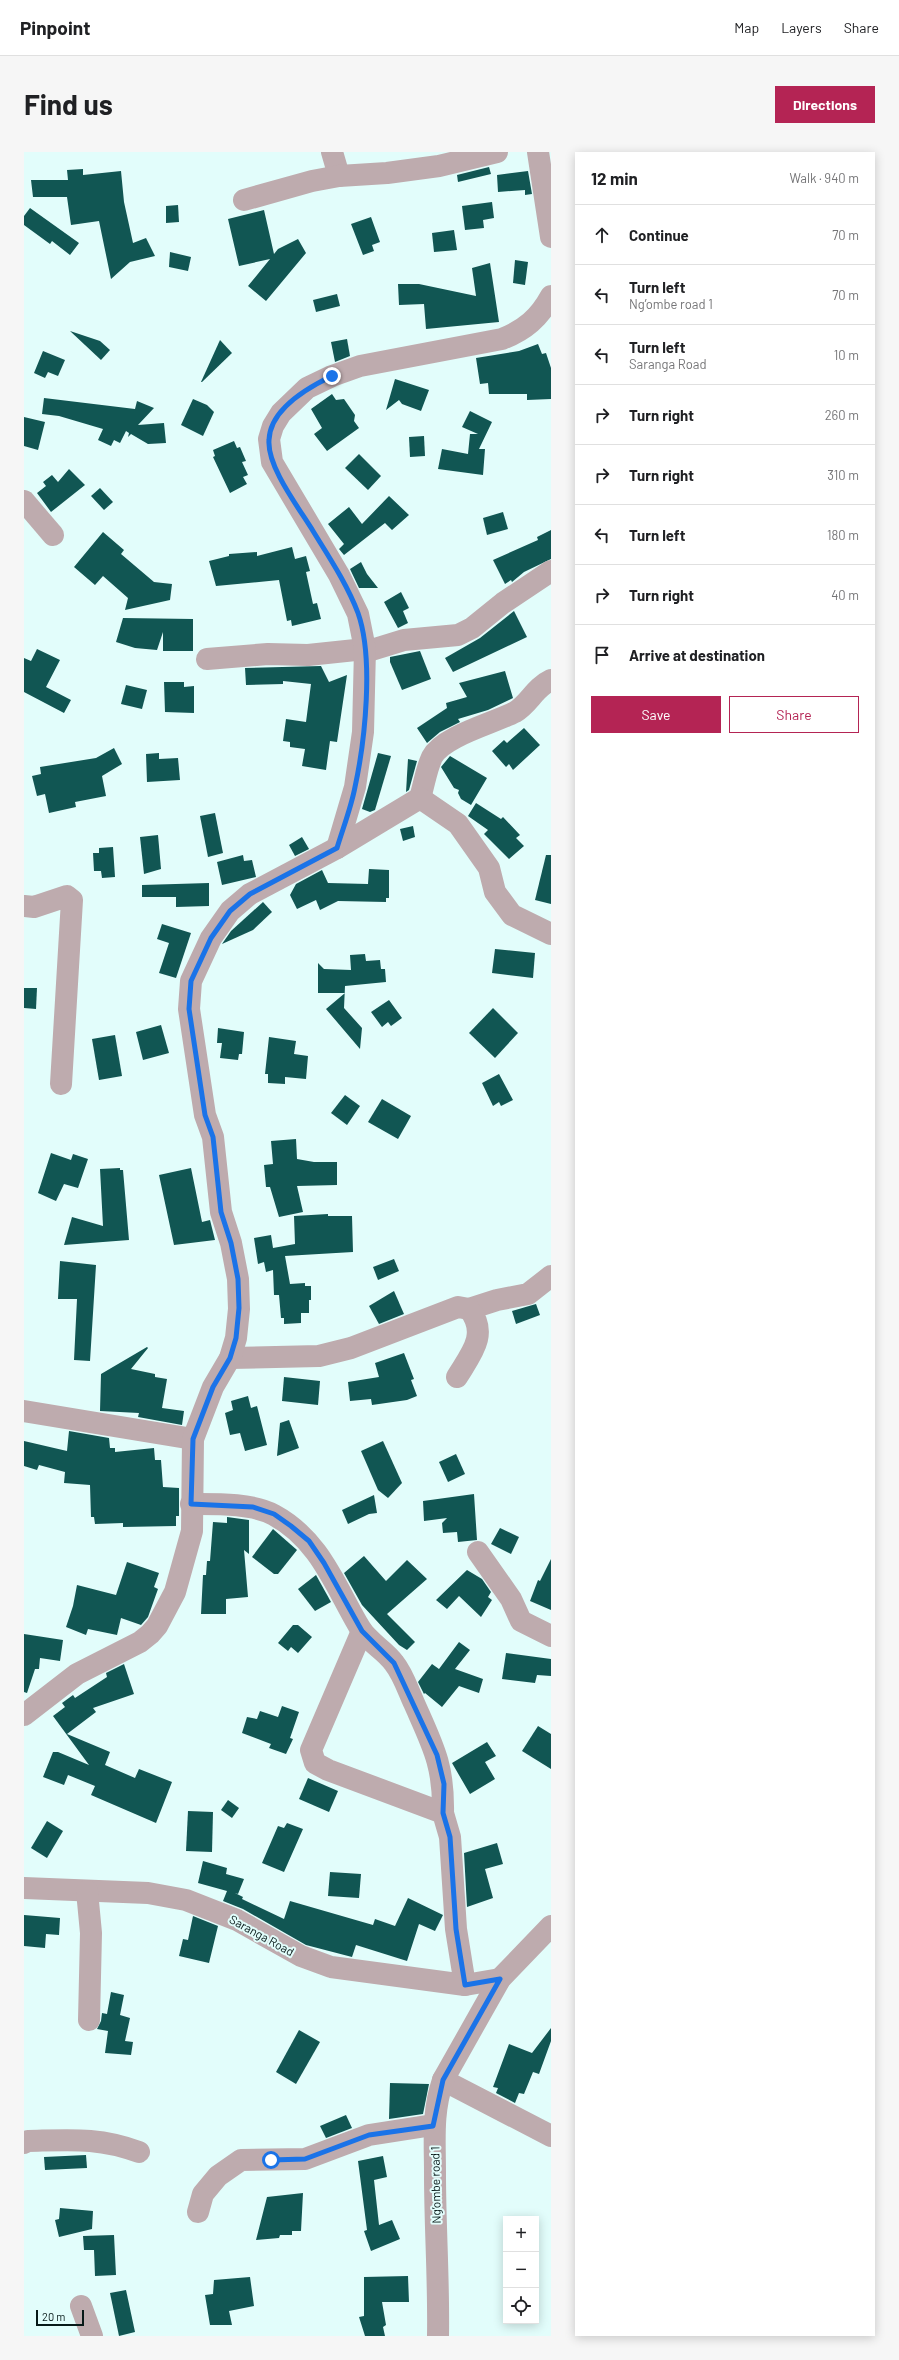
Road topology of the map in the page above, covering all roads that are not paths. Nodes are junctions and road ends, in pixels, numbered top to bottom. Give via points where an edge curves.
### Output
1 (332, 152) edge
2 (497, 152) edge
3 (538, 152) edge
4 (339, 176) junction
5 (244, 200) dead end
6 (551, 237) edge
7 (551, 296) edge
8 (24, 501) edge
9 (52, 535) dead end
10 (551, 571) edge
11 (365, 650) junction
12 (207, 659) dead end
13 (551, 680) edge
14 (420, 798) junction
15 (337, 848) junction
16 (24, 906) edge
17 (551, 934) edge
18 (61, 1084) dead end
19 (551, 1276) edge
20 (469, 1309) junction
21 (230, 1358) junction
22 (456, 1377) dead end
23 (24, 1411) edge
24 (193, 1439) junction
25 (191, 1504) junction
26 (478, 1552) dead end
27 (362, 1631) junction
28 (551, 1636) edge
29 (24, 1714) edge
30 (443, 1813) junction
31 (24, 1888) edge
32 (87, 1891) junction
33 (551, 1926) edge
34 (500, 1979) junction
35 (465, 1985) junction
36 (89, 2020) dead end
37 (443, 2080) junction
38 (433, 2126) junction
39 (551, 2136) edge
40 (24, 2143) edge
41 (139, 2152) dead end
42 (198, 2212) dead end
43 (81, 2306) dead end
44 (92, 2336) edge
45 (438, 2336) edge

1 - 4 street
2 - 4 street via 439,166
3 - 6 street
4 - 5 street
7 - 11 street via 543,311 532,323 502,340 360,366 332,376 307,388 284,409 273,426 269,439 272,462 342,581 358,614
8 - 9 street
10 - 11 street via 503,603 472,628 458,635 404,640
11 - 12 street
11 - 15 street via 364,718 355,787
13 - 14 street via 536,689 529,700 515,712 460,736 440,748 433,756
14 - 15 street
14 - 17 street via 458,824 489,868 495,892 512,915
15 - 21 street via 250,894 230,911 211,938 191,981 189,1009 202,1100 213,1137 221,1212 231,1243 238,1279 236,1338
16 - 18 street via 34,907 67,896 72,900
19 - 20 street via 528,1294
20 - 21 street via 458,1306 351,1348 319,1356
20 - 22 street via 476,1318 479,1334 473,1351
21 - 24 street via 213,1387
23 - 24 street
24 - 25 street
25 - 27 street via 253,1507 274,1514 291,1526 309,1541 324,1563
25 - 29 street via 192,1531 175,1592 157,1626 140,1642 77,1674
26 - 28 street via 511,1599 521,1621
27 - 30 street via 394,1663 406,1684 437,1755 444,1784
27 - 30 street via 311,1750 315,1763
30 - 35 street via 450,1837 456,1929
31 - 32 street, Saranga Road
32 - 35 street, Saranga Road via 148,1894 186,1900 237,1920 301,1956 331,1967
32 - 36 street via 91,1933
33 - 34 street, Ng’ombe road 1
34 - 35 street, Saranga Road
34 - 37 street, Ng’ombe road 1
37 - 38 street, Ng’ombe road 1
37 - 39 street
38 - 42 street via 369,2135 305,2159 241,2160 218,2176 203,2194
38 - 45 street, Ng’ombe road 1 via 439,2282
40 - 41 street via 96,2140 118,2144
43 - 44 street

